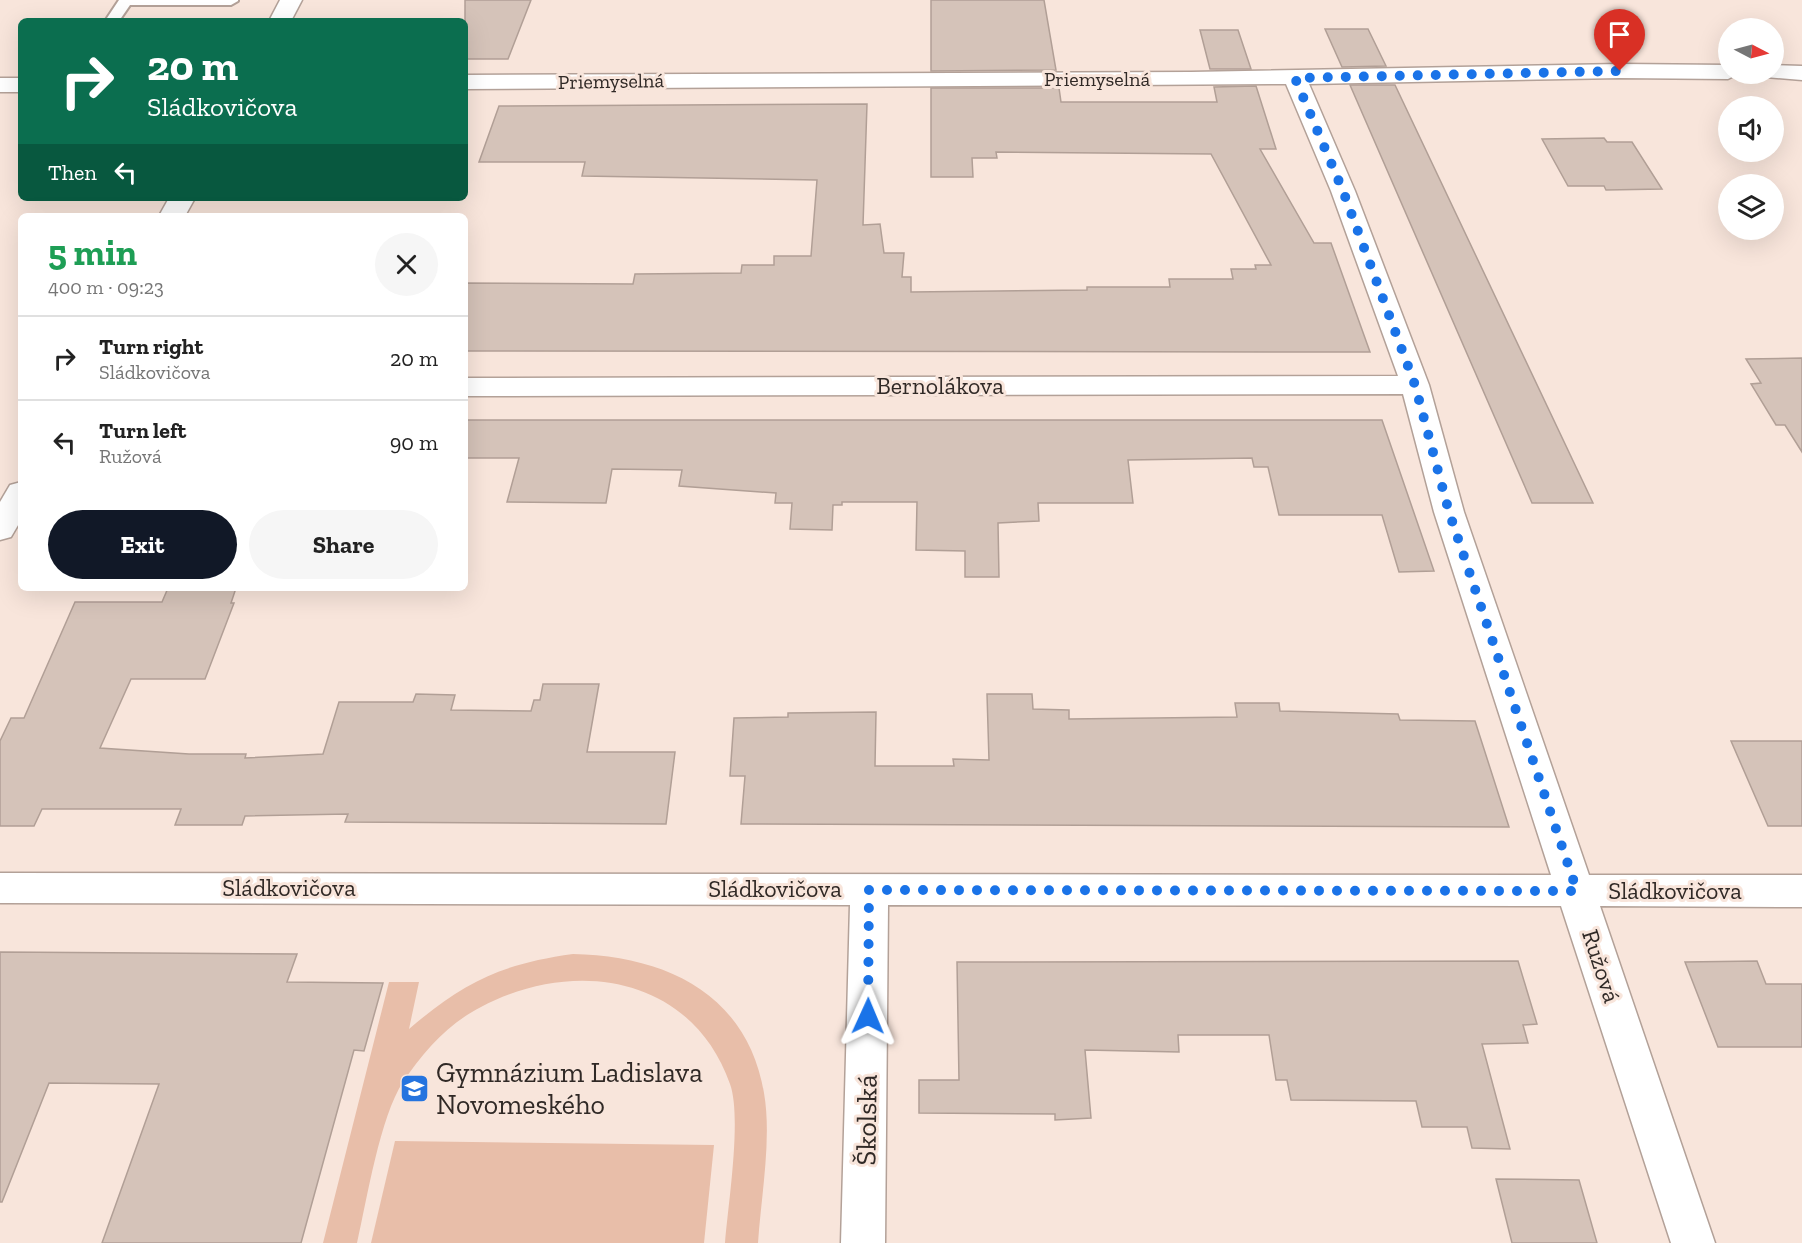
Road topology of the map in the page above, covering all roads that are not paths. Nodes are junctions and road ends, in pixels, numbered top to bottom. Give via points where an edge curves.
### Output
1 (291, 0) edge
2 (231, 1) edge
3 (114, 18) edge
4 (221, 18) edge
5 (282, 18) edge
6 (1718, 72) edge
7 (1784, 72) edge
8 (1802, 73) edge
9 (1295, 78) junction
10 (468, 82) edge
11 (0, 85) edge
12 (18, 85) edge
13 (1415, 385) junction
14 (468, 387) edge
15 (18, 497) edge
16 (0, 530) edge
17 (0, 888) edge
18 (869, 890) junction
19 (1577, 891) junction
20 (1802, 891) edge
21 (863, 1243) edge
22 (1693, 1243) edge

1 - 5 street
2 - 3 lane via 126,1
2 - 4 lane
6 - 9 street, Priemyselná
7 - 8 street
9 - 10 street, Priemyselná
9 - 13 street, Ružová via 1343,191
11 - 12 street
13 - 14 street, Bernolákova
13 - 19 street, Ružová via 1449,512
15 - 16 street
17 - 18 street, Sládkovičova
18 - 19 street, Sládkovičova
18 - 21 street, Školská
19 - 20 street, Sládkovičova
19 - 22 street, Ružová

